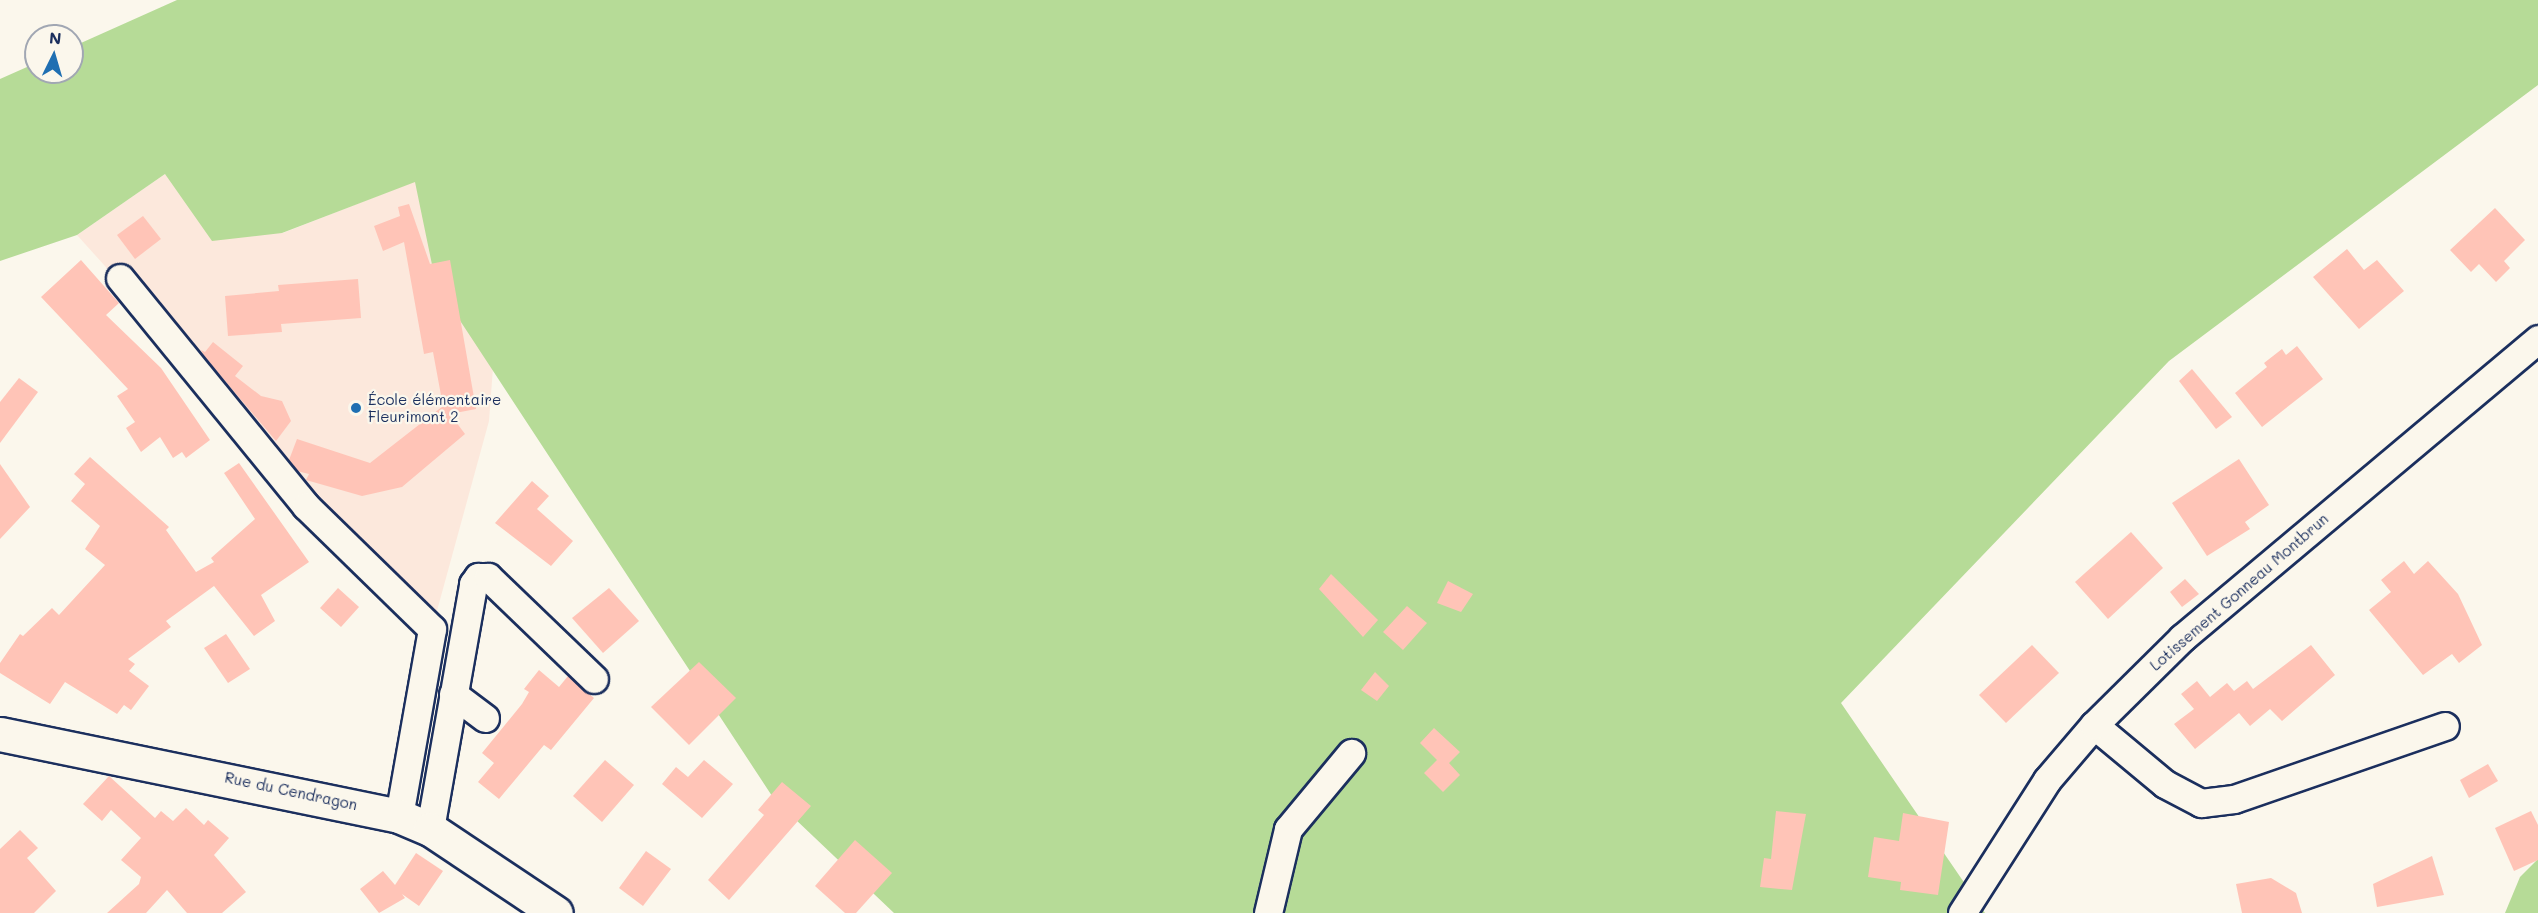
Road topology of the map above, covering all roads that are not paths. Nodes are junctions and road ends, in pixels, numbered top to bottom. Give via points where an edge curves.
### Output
1 (120, 278) dead end
2 (2538, 339) edge
3 (594, 679) dead end
4 (453, 694) junction
5 (485, 718) dead end
6 (2094, 725) junction
7 (2445, 726) dead end
8 (0, 734) edge
9 (1351, 753) dead end
10 (399, 816) junction
11 (430, 828) junction
12 (556, 913) edge
13 (1268, 913) edge
14 (1962, 913) edge

1 - 10 street via 306,506 432,629
2 - 6 street, Lotissement Gonneau Montbrun via 2182,638
3 - 4 street via 488,577 478,577 473,584
4 - 5 street
4 - 11 street
6 - 7 street via 2164,784 2201,803 2234,799
6 - 14 street, Lotissement Gonneau Montbrun via 2047,780
8 - 10 main road, Rue du Cendragon
9 - 13 street via 1288,828
10 - 11 main road, Rue du Cendragon
11 - 12 main road, Rue du Cendragon

